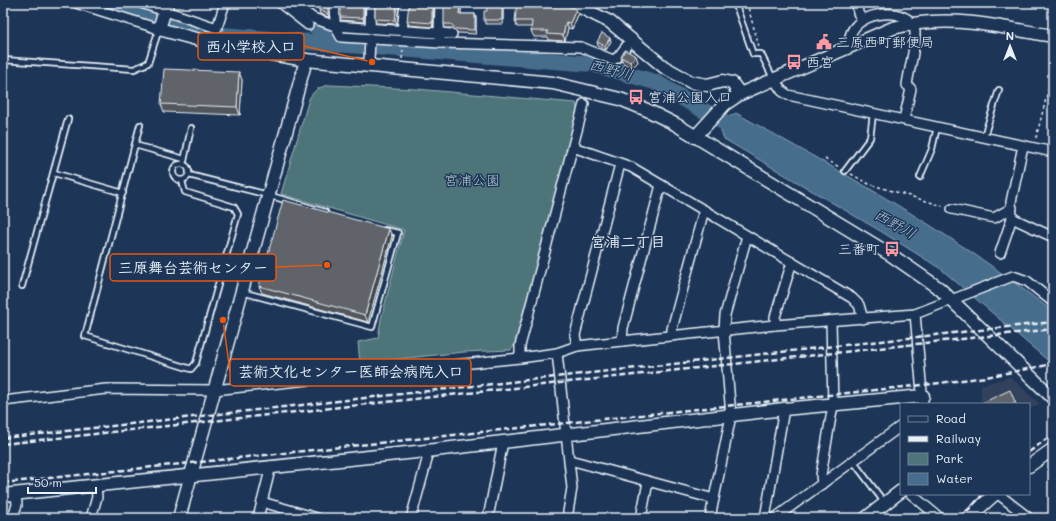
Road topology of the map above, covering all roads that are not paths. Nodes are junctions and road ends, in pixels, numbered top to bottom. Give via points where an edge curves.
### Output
1 (76, 3) edge
2 (141, 3) edge
3 (280, 3) edge
4 (293, 3) edge
5 (335, 3) edge
6 (371, 3) edge
7 (405, 3) edge
8 (440, 3) edge
9 (572, 3) edge
10 (735, 3) edge
11 (857, 3) edge
12 (224, 4) edge
13 (166, 7) edge
14 (862, 19) junction
15 (912, 23) junction
16 (308, 25) dead end
17 (335, 26) junction
18 (159, 29) junction
19 (402, 31) junction
20 (439, 33) junction
21 (370, 34) junction
22 (452, 34) dead end
23 (1053, 36) edge
24 (632, 39) junction
25 (441, 43) junction
26 (850, 45) junction
27 (3, 60) edge
28 (306, 60) junction
29 (369, 60) dead end
30 (773, 78) junction
31 (999, 90) dead end
32 (740, 94) junction
33 (584, 104) dead end
34 (873, 114) junction
35 (68, 119) dead end
36 (904, 119) junction
37 (140, 125) dead end
38 (937, 127) junction
39 (191, 128) dead end
40 (984, 136) junction
41 (695, 137) junction
42 (135, 145) junction
43 (1023, 146) junction
44 (573, 147) junction
45 (1053, 152) edge
46 (184, 162) junction
47 (620, 164) junction
48 (845, 171) road end
49 (54, 173) junction
50 (189, 175) junction
51 (920, 177) dead end
52 (182, 181) junction
53 (661, 185) junction
54 (123, 193) junction
55 (268, 194) junction
56 (1012, 208) junction
57 (952, 209) road end
58 (704, 210) junction
59 (329, 213) edge
60 (1012, 218) junction
61 (382, 229) edge
62 (747, 236) junction
63 (1053, 237) edge
64 (1000, 253) dead end
65 (792, 262) junction
66 (22, 286) dead end
67 (241, 292) junction
68 (950, 300) junction
69 (1053, 302) edge
70 (915, 314) junction
71 (863, 319) junction
72 (830, 321) junction
73 (775, 325) junction
74 (724, 330) junction
75 (672, 336) junction
76 (622, 341) junction
77 (577, 346) junction
78 (557, 353) junction
79 (520, 358) junction
80 (214, 390) junction
81 (1053, 398) edge
82 (923, 400) edge
83 (3, 401) edge
84 (833, 405) junction
85 (784, 409) junction
86 (730, 416) junction
87 (900, 427) edge
88 (565, 435) junction
89 (503, 442) junction
90 (426, 451) junction
91 (1051, 453) edge
92 (570, 460) junction
93 (853, 461) junction
94 (1030, 465) edge
95 (271, 466) junction
96 (190, 475) junction
97 (648, 482) junction
98 (822, 484) junction
99 (96, 485) junction
100 (900, 492) edge
101 (16, 494) junction
102 (3, 495) edge
103 (912, 495) edge
104 (993, 495) edge
105 (999, 495) edge
106 (714, 499) junction
107 (262, 502) junction
108 (885, 504) junction
109 (937, 517) edge
110 (12, 518) edge
111 (91, 518) edge
112 (179, 518) edge
113 (258, 518) edge
114 (317, 518) edge
115 (412, 518) edge
116 (488, 518) edge
117 (568, 518) edge
118 (641, 518) edge
119 (710, 518) edge
120 (765, 518) edge
121 (776, 518) edge
122 (866, 518) edge
123 (968, 518) edge
124 (1029, 518) edge

1 - 18 street
2 - 13 street
3 - 16 street
4 - 17 street via 313,18
5 - 17 street
6 - 21 street
7 - 19 street
8 - 20 street
9 - 24 street via 610,22
10 - 30 lane via 753,54 761,54
11 - 14 street via 858,13
12 - 13 street via 217,28
13 - 18 street
14 - 15 street via 883,14 900,14
14 - 26 street via 849,37
15 - 23 street via 942,20 968,22
15 - 26 street
15 - 36 street via 915,32 908,85 911,89
17 - 21 street
18 - 27 lane via 148,63 134,69
18 - 28 street via 222,46
19 - 20 street
19 - 21 street
20 - 22 street
20 - 25 street
21 - 25 street via 404,41
21 - 29 street
24 - 25 street via 613,60 581,47
24 - 32 street via 664,67 691,82 707,85 724,81 732,84
26 - 30 street
28 - 41 street via 553,83 620,98
28 - 55 street
30 - 32 street
30 - 34 street via 788,95
31 - 40 lane
32 - 41 street via 725,104
33 - 44 street
34 - 36 street
34 - 48 lane via 870,138
35 - 49 lane
36 - 38 street
37 - 42 lane
38 - 40 street
38 - 51 lane via 932,149
39 - 46 lane
40 - 43 street
41 - 68 street via 892,255 940,289
42 - 46 lane
42 - 54 lane
43 - 45 street
43 - 56 street via 1014,185
44 - 47 street
44 - 79 street via 520,346
46 - 50 lane
46 - 52 lane via 177,165 172,173 176,179
47 - 53 street via 631,167
47 - 77 street via 575,335
49 - 54 lane
49 - 66 lane
50 - 52 lane
50 - 55 lane
52 - 54 lane via 185,192 234,206 238,214 196,363 191,369 84,336
53 - 58 street
53 - 76 street via 623,328
55 - 59 lane
55 - 67 street
56 - 57 street via 994,218
56 - 60 street
58 - 62 street
58 - 75 street
60 - 63 street
60 - 64 street
61 - 67 lane via 398,233 372,327
62 - 65 street
62 - 74 street via 725,314
65 - 71 street via 852,298 859,305
65 - 73 street via 775,317
67 - 80 street
68 - 69 street via 1013,276 1027,281
68 - 70 street
68 - 81 street
70 - 71 street
70 - 82 street
71 - 72 street
72 - 73 street
72 - 84 street
73 - 74 street
74 - 75 street
74 - 86 street
75 - 76 street
76 - 77 street
77 - 78 street
78 - 79 street
78 - 88 street
79 - 80 street
80 - 83 street via 106,389
80 - 96 street
82 - 84 street
84 - 85 street
84 - 98 street via 821,475
85 - 86 street
85 - 120 street
86 - 88 street
86 - 106 street
87 - 93 street
88 - 89 street
88 - 92 street
89 - 90 street
89 - 116 street
90 - 95 street
90 - 115 street via 427,460
91 - 94 street
92 - 97 street
92 - 117 street via 572,488
93 - 98 street
93 - 108 lane
95 - 96 street
95 - 107 street
96 - 99 street
96 - 112 street
97 - 106 street
97 - 118 street
98 - 121 street
99 - 101 street
99 - 111 street via 97,496
100 - 108 street
101 - 102 street
101 - 110 street via 17,505
103 - 109 street
104 - 123 street
105 - 124 street
106 - 119 street
107 - 113 street
107 - 114 street
108 - 122 street

